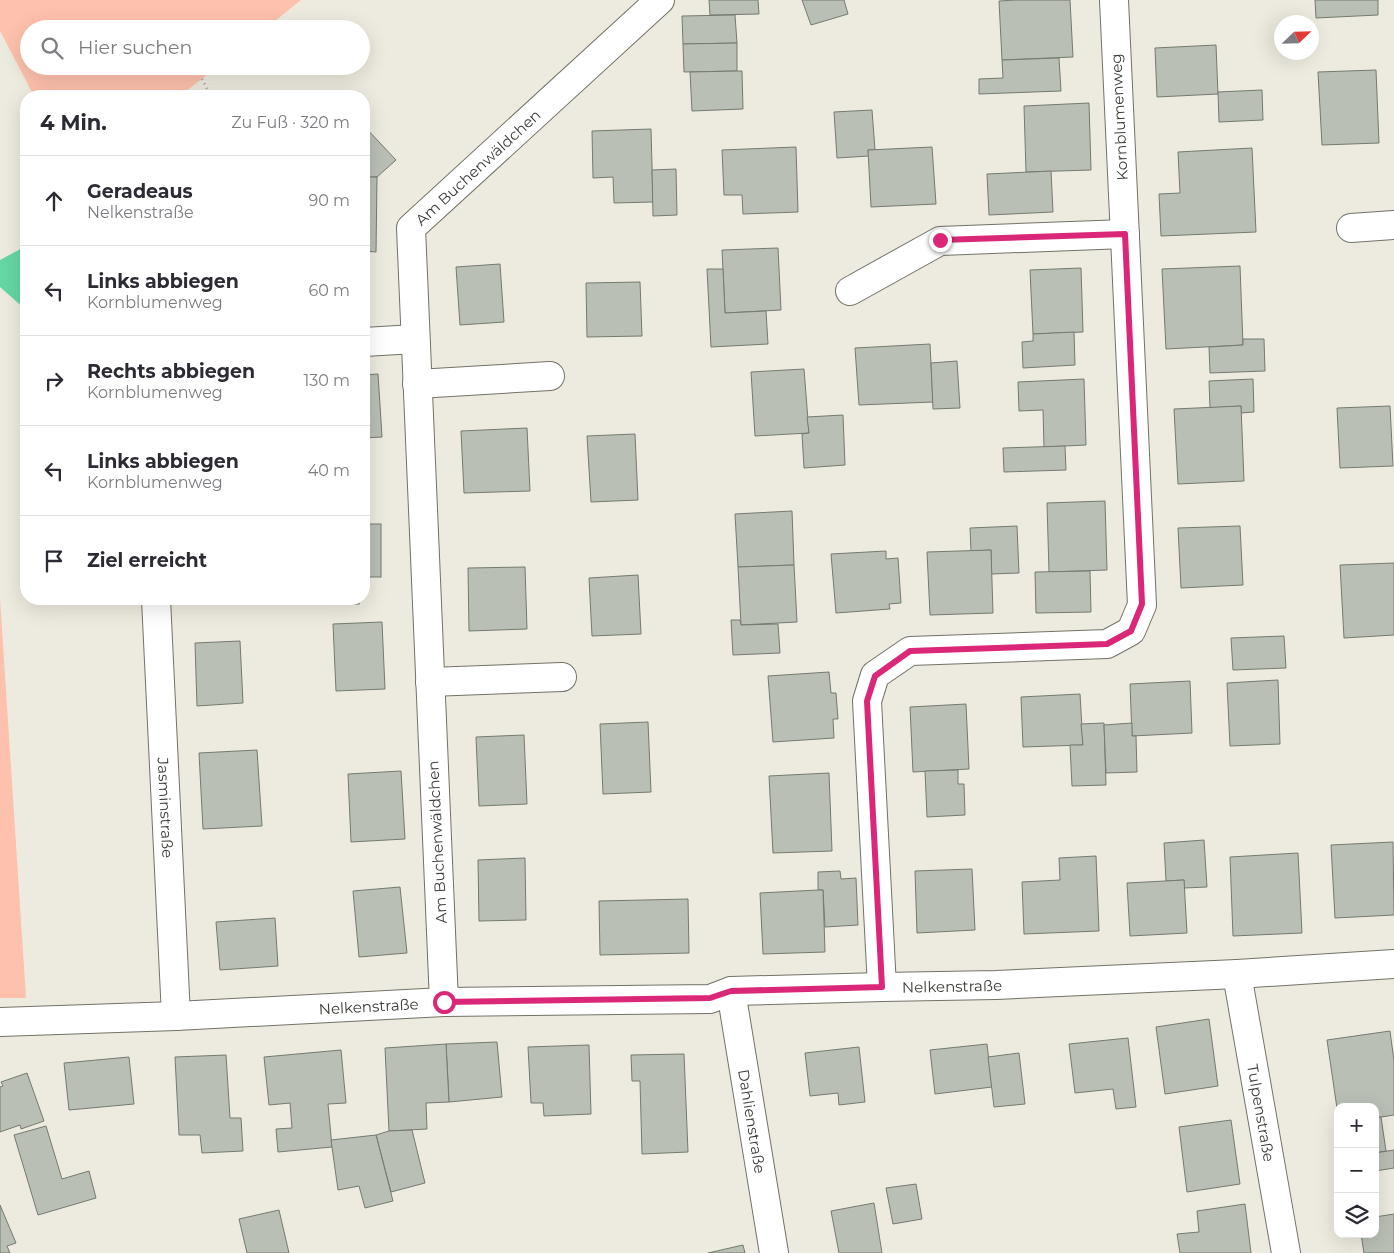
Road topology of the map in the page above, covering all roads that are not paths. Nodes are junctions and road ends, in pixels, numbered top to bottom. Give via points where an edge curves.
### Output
1 (660, 0) edge
2 (1114, 0) edge
3 (1394, 225) edge
4 (1351, 228) dead end
5 (1125, 234) junction
6 (850, 291) dead end
7 (415, 339) junction
8 (370, 342) edge
9 (550, 376) dead end
10 (417, 384) junction
11 (156, 605) edge
12 (562, 677) dead end
13 (430, 682) junction
14 (1394, 964) edge
15 (1237, 974) junction
16 (882, 987) junction
17 (731, 991) junction
18 (444, 1002) junction
19 (176, 1016) junction
20 (0, 1022) edge
21 (774, 1253) edge
22 (1286, 1253) edge

1 - 7 street, Am Buchenwäldchen via 411,228
2 - 5 street, Kornblumenweg
3 - 4 street
5 - 6 street via 940,240
5 - 16 street, Kornblumenweg via 1142,604 1131,631 1107,644 910,651 875,676 867,701
7 - 8 street
7 - 10 street, Am Buchenwäldchen
9 - 10 street
10 - 13 street, Am Buchenwäldchen
11 - 19 street, Jasminstraße
12 - 13 street
13 - 18 street, Am Buchenwäldchen
14 - 15 street, Nelkenstraße
15 - 16 street, Nelkenstraße
15 - 22 street, Tulpenstraße
16 - 17 street, Nelkenstraße
17 - 18 street, Nelkenstraße via 710,998
17 - 21 street, Dahlienstraße
18 - 19 street, Nelkenstraße
19 - 20 street, Nelkenstraße

